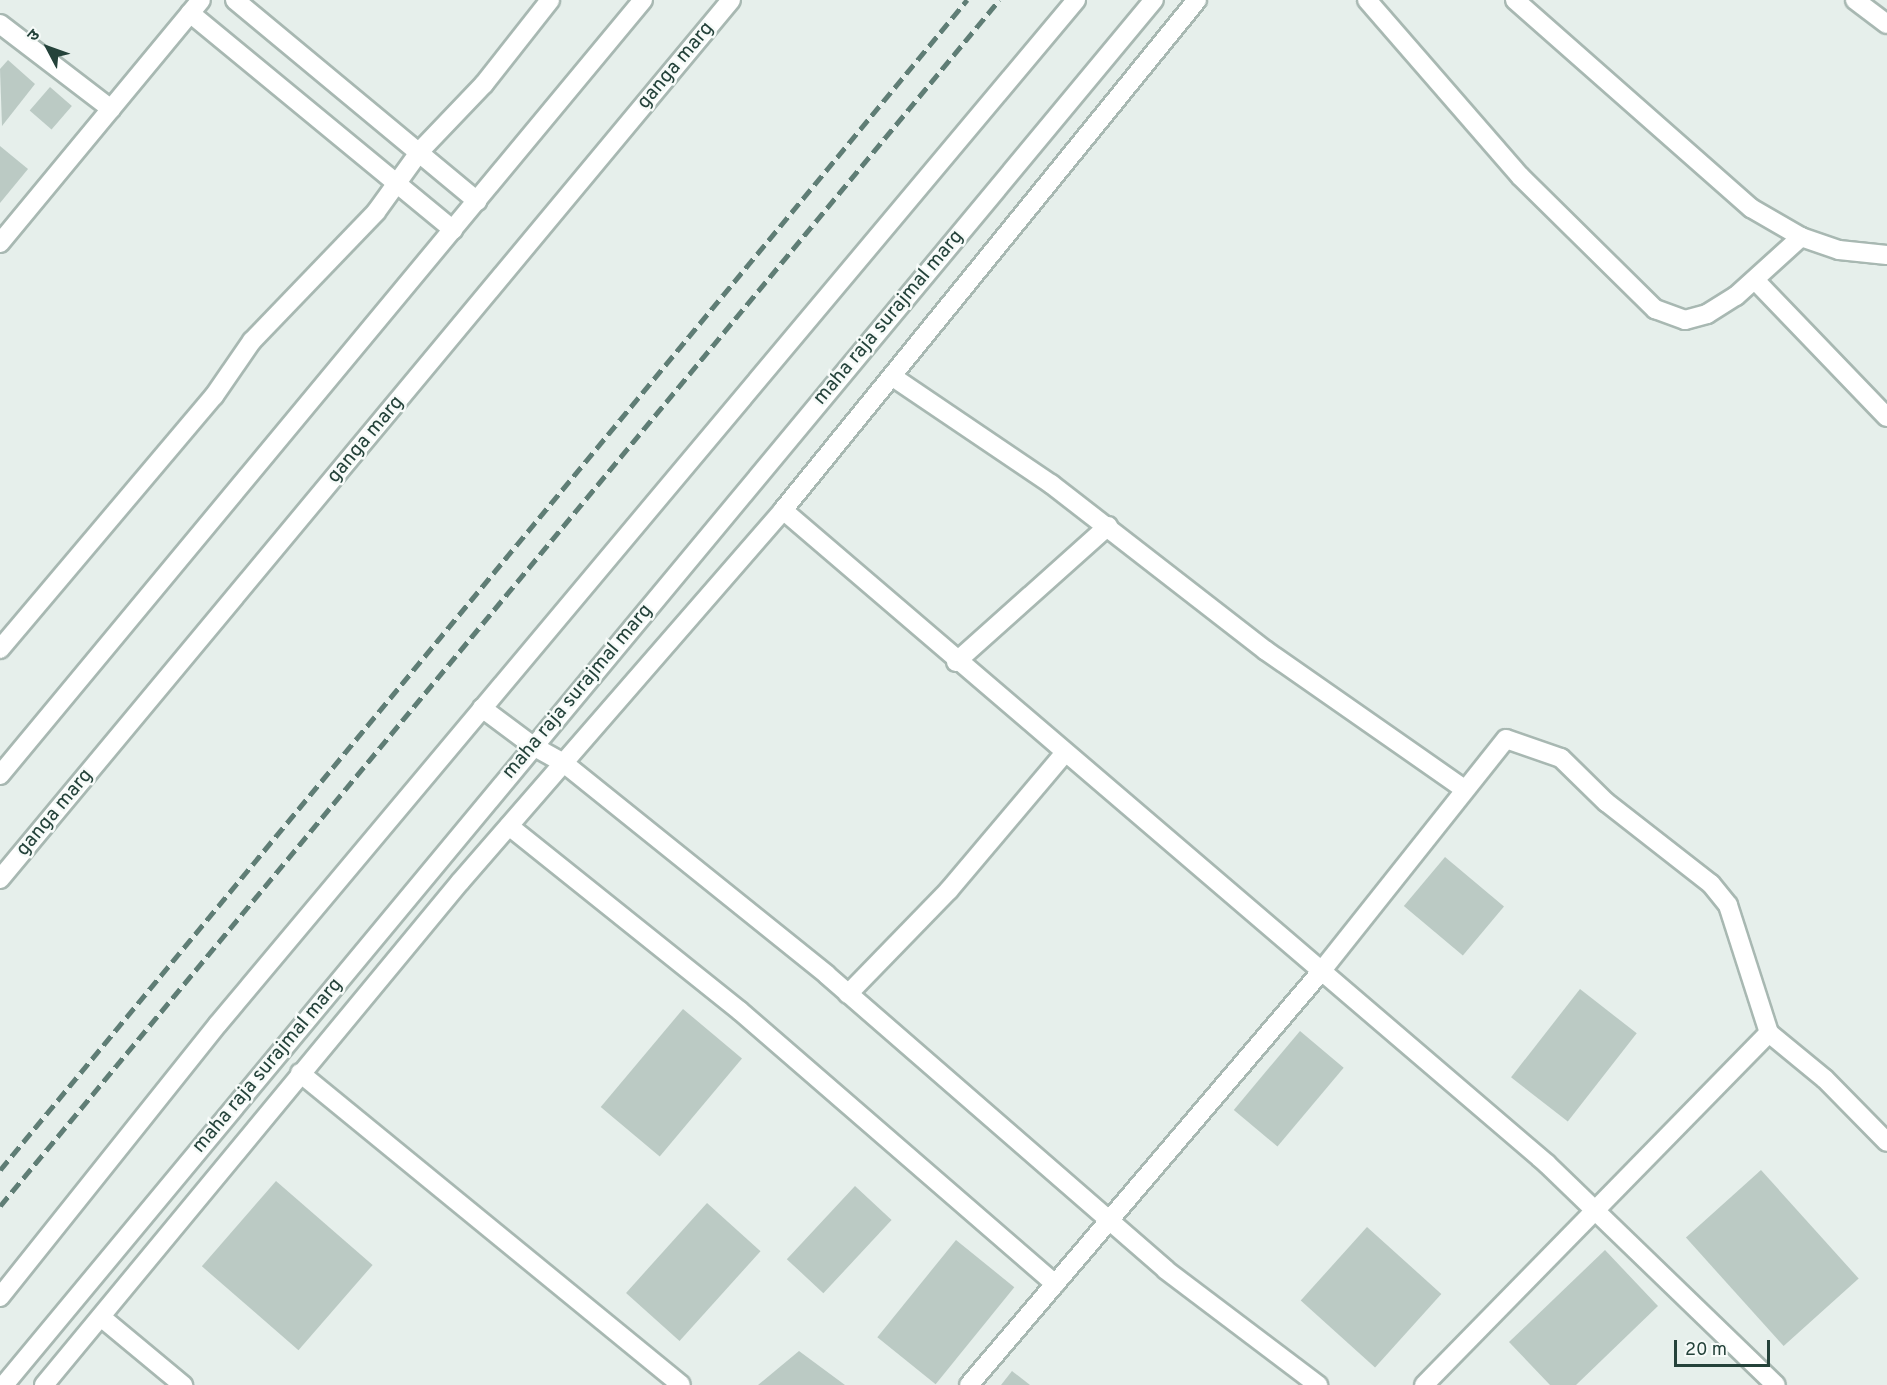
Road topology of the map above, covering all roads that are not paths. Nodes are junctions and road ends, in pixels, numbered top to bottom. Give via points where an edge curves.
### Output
1 (235, 0) edge
2 (550, 0) edge
3 (643, 0) edge
4 (731, 0) edge
5 (1076, 0) edge
6 (1154, 0) edge
7 (1197, 0) edge
8 (1366, 0) edge
9 (1515, 0) edge
10 (1855, 0) edge
11 (195, 6) edge
12 (0, 24) edge
13 (1887, 24) edge
14 (111, 109) junction
15 (420, 151) junction
16 (396, 181) junction
17 (477, 201) junction
18 (453, 230) junction
19 (1801, 237) junction
20 (0, 243) edge
21 (1887, 255) edge
22 (1755, 280) junction
23 (893, 377) junction
24 (1887, 417) edge
25 (783, 510) junction
26 (1108, 526) junction
27 (0, 650) edge
28 (956, 662) junction
29 (482, 708) junction
30 (533, 746) junction
31 (1064, 754) junction
32 (565, 764) junction
33 (0, 775) edge
34 (1464, 789) junction
35 (509, 826) junction
36 (0, 879) edge
37 (1319, 974) junction
38 (848, 994) junction
39 (1769, 1033) junction
40 (300, 1073) junction
41 (1887, 1142) edge
42 (1597, 1214) junction
43 (1113, 1219) junction
44 (1055, 1284) junction
45 (0, 1297) edge
46 (101, 1317) junction
47 (4, 1385) edge
48 (44, 1385) edge
49 (183, 1385) edge
50 (681, 1385) edge
51 (969, 1385) edge
52 (1318, 1385) edge
53 (1424, 1385) edge
54 (1776, 1385) edge

1 - 15 street
2 - 15 street via 484,84
3 - 17 street
4 - 36 street, ganga marg
5 - 29 street
6 - 30 street, maha raja surajmal marg
7 - 23 street
8 - 22 street via 1520,176 1655,309 1685,320 1707,314
9 - 19 street via 1751,208
10 - 13 street
11 - 14 street
11 - 16 street
12 - 14 street
14 - 20 street
15 - 16 street
15 - 17 street
16 - 18 street
16 - 27 street via 376,212 252,341 214,396
17 - 18 street
18 - 33 street
19 - 21 street via 1839,250
19 - 22 street
22 - 24 street
23 - 25 street
23 - 26 street
25 - 28 street
25 - 32 street
26 - 28 street
26 - 34 street via 1265,650
28 - 31 street
29 - 30 street
29 - 45 street via 218,1024
30 - 32 street
30 - 47 street, maha raja surajmal marg
31 - 37 street via 1219,882
31 - 38 street via 950,890
32 - 35 street
32 - 38 street
34 - 37 street
34 - 39 street via 1506,739 1561,758 1606,802 1711,884 1728,905
35 - 40 street
35 - 44 street via 740,1011
37 - 42 street via 1460,1089
37 - 43 street
38 - 43 street
39 - 41 street via 1825,1079
39 - 42 street
40 - 46 street
40 - 50 street
42 - 53 street
42 - 54 street
43 - 44 street
43 - 52 street via 1166,1270
44 - 51 street
46 - 48 street
46 - 49 street

